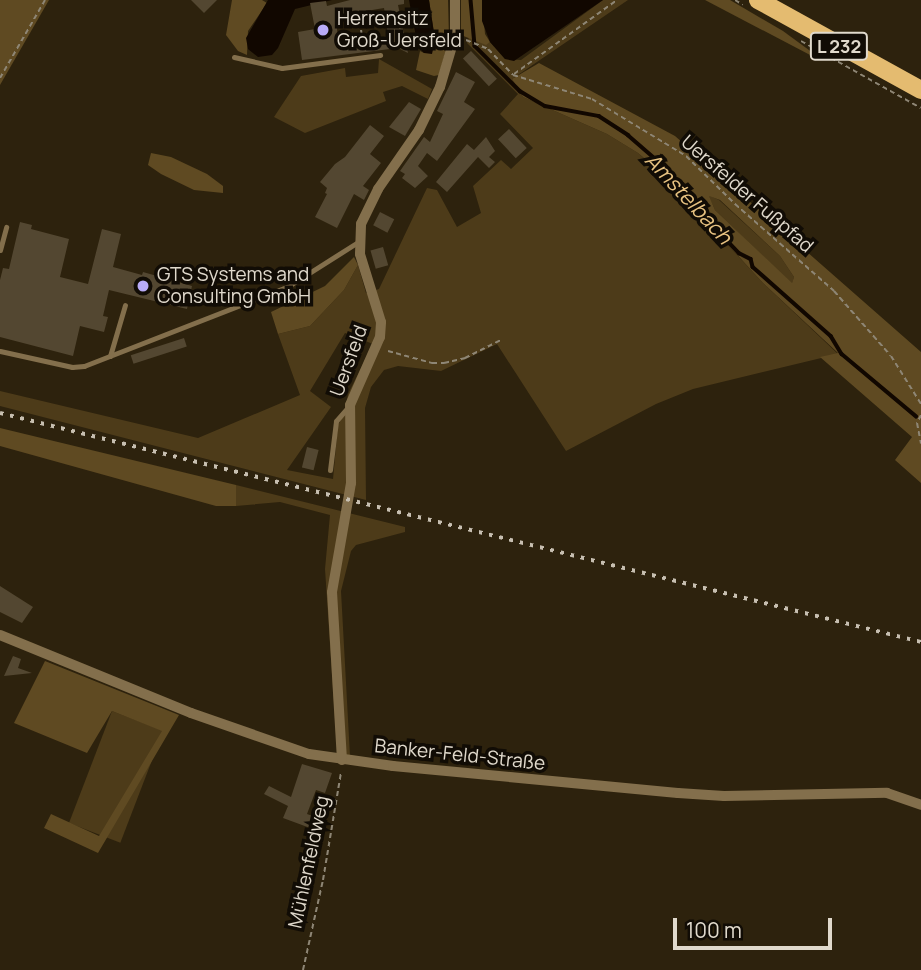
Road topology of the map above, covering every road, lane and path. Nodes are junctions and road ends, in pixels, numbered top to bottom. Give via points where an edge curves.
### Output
1 (45, 0) edge
2 (455, 0) edge
3 (617, 0) edge
4 (758, 0) edge
5 (359, 13) dead end
6 (362, 36) dead end
7 (475, 43) dead end
8 (380, 55) dead end
9 (234, 57) dead end
10 (513, 75) junction
11 (0, 78) edge
12 (921, 90) edge
13 (6, 227) dead end
14 (358, 242) junction
15 (0, 250) edge
16 (125, 305) dead end
17 (503, 339) dead end
18 (376, 348) junction
19 (0, 351) edge
20 (110, 356) junction
21 (921, 404) edge
22 (350, 405) junction
23 (921, 415) edge
24 (921, 444) edge
25 (330, 470) dead end
26 (0, 635) edge
27 (342, 760) junction
28 (921, 805) edge
29 (303, 970) edge

1 - 11 path
2 - 14 street via 455,36 440,87 419,130 370,203
3 - 10 path
4 - 12 main road, L 232
5 - 6 path
7 - 10 path, Uersfelder Fußpfad via 488,49
8 - 9 lane via 282,68
10 - 21 path, Uersfelder Fußpfad via 592,99 686,156 834,291 891,356
13 - 15 lane
14 - 18 street, Uersfeld via 379,310
14 - 20 lane via 287,288
16 - 20 lane
17 - 18 path via 444,363
18 - 22 street, Uersfeld
19 - 20 lane via 72,366
22 - 25 lane via 336,421
22 - 27 street, Uersfeld via 351,483 332,592
23 - 24 path via 917,423
26 - 27 street, Banker-Feld-Straße via 191,713 309,754
27 - 28 street, Banker-Feld-Straße via 701,795 887,793
27 - 29 path, Mühlenfeldweg via 330,846

